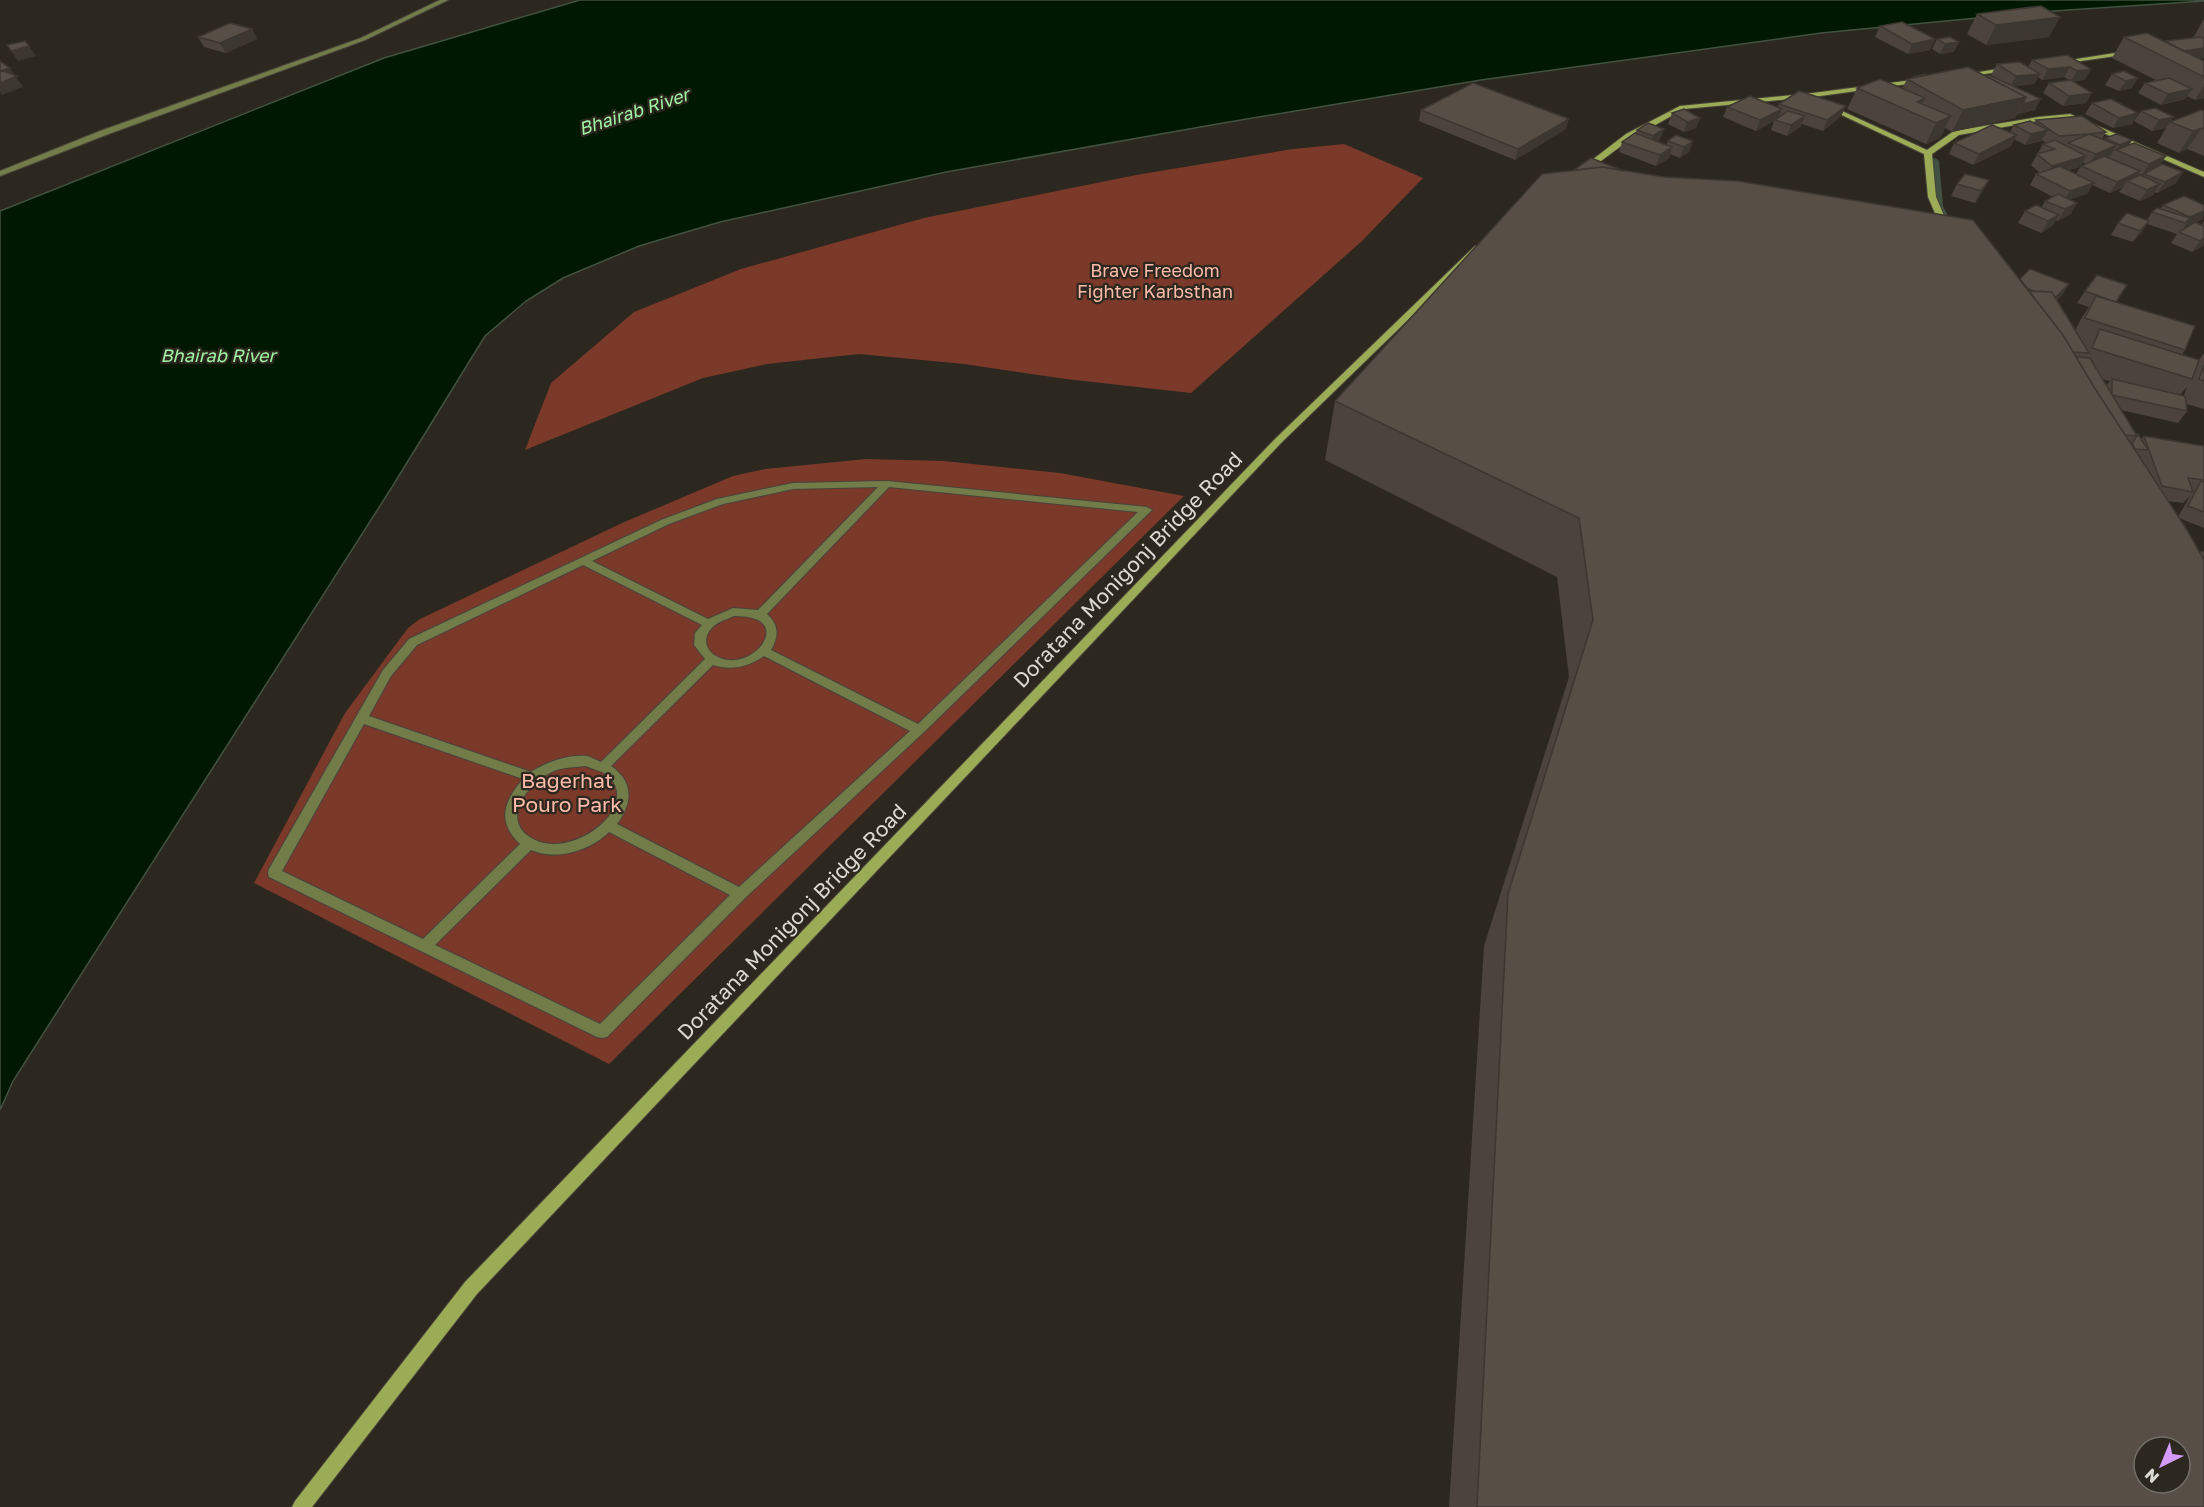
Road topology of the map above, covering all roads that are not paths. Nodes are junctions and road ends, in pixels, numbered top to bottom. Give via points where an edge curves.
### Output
1 (446, 0) edge
2 (2145, 50) edge
3 (2050, 63) edge
4 (2026, 66) edge
5 (1955, 76) edge
6 (1932, 79) edge
7 (1803, 96) junction
8 (1928, 153) junction
9 (0, 174) edge
10 (2204, 175) edge
11 (1572, 178) edge
12 (1949, 236) edge
13 (1486, 242) edge
14 (887, 484) junction
15 (582, 560) junction
16 (760, 615) junction
17 (708, 624) junction
18 (764, 651) junction
19 (711, 660) junction
20 (362, 718) junction
21 (919, 730) junction
22 (604, 766) junction
23 (533, 778) junction
24 (609, 826) junction
25 (529, 844) junction
26 (740, 894) junction
27 (425, 946) junction
28 (301, 1507) edge

1 - 9 street via 363,39
2 - 3 main road
4 - 5 main road
6 - 7 main road
7 - 8 main road
7 - 11 main road via 1682,106 1629,136
8 - 10 main road via 1957,134 2070,116
8 - 12 main road via 1932,197
13 - 28 main road, Doratana Monigonj Bridge Road via 1467,256 1278,441 479,1279
14 - 15 street via 793,486 721,501
14 - 16 street
14 - 21 street via 1147,510
15 - 17 street
15 - 20 street via 412,642 387,673
16 - 17 street via 733,612
16 - 18 street via 773,631
17 - 19 street via 699,644 702,654
18 - 19 street via 738,664
18 - 21 street
19 - 22 street
20 - 23 street
20 - 27 street via 274,873
21 - 26 street
22 - 23 street via 587,761 569,762
22 - 24 street via 617,774 623,787 623,801
23 - 25 street via 519,792 510,822 517,835
24 - 25 street via 587,842 567,849 546,850
24 - 26 street
25 - 27 street
26 - 27 street via 602,1032

